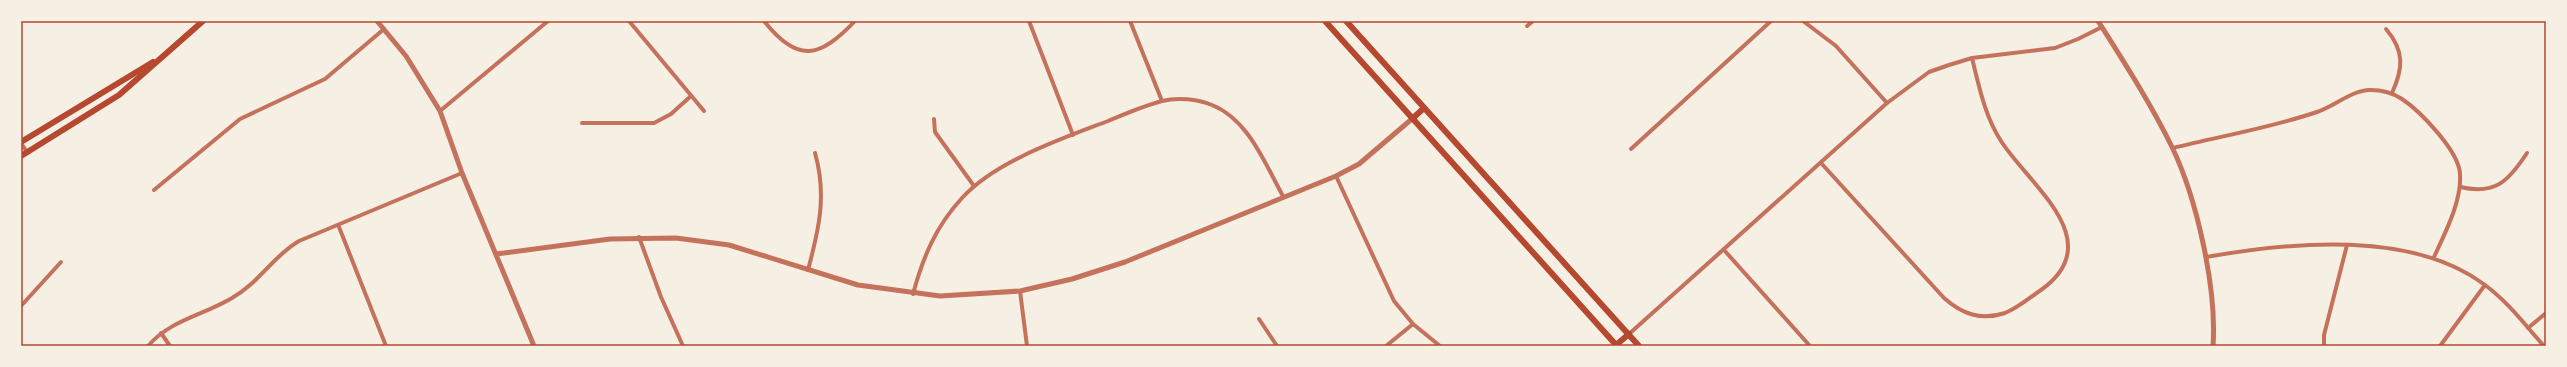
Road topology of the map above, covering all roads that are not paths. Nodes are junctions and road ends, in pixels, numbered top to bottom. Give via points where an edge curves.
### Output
1 (203, 21) edge
2 (377, 21) edge
3 (548, 21) edge
4 (629, 21) edge
5 (764, 21) edge
6 (855, 21) edge
7 (1029, 21) edge
8 (1130, 21) edge
9 (1325, 21) edge
10 (1346, 21) edge
11 (1533, 21) edge
12 (1771, 21) edge
13 (1803, 21) edge
14 (2098, 21) edge
15 (1527, 26) dead end
16 (2102, 27) junction
17 (384, 29) junction
18 (2386, 29) dead end
19 (1972, 58) junction
20 (157, 60) junction
21 (2392, 93) junction
22 (692, 96) junction
23 (1162, 101) junction
24 (1887, 102) junction
25 (1424, 108) junction
26 (440, 111) junction
27 (704, 111) dead end
28 (1413, 118) junction
29 (934, 119) dead end
30 (582, 123) dead end
31 (1073, 135) junction
32 (21, 142) edge
33 (2173, 148) junction
34 (1631, 149) dead end
35 (27, 152) junction
36 (815, 153) dead end
37 (2527, 153) dead end
38 (21, 156) edge
39 (1822, 163) junction
40 (462, 173) junction
41 (1336, 176) junction
42 (974, 186) junction
43 (2460, 187) junction
44 (154, 190) dead end
45 (1283, 196) junction
46 (338, 226) junction
47 (639, 236) junction
48 (2347, 245) junction
49 (1724, 250) junction
50 (496, 254) junction
51 (2206, 257) junction
52 (2434, 257) junction
53 (60, 262) dead end
54 (808, 270) junction
55 (2485, 285) junction
56 (1020, 291) junction
57 (913, 294) junction
58 (21, 306) edge
59 (2546, 313) edge
60 (1259, 319) dead end
61 (1413, 324) junction
62 (2528, 328) junction
63 (161, 333) junction
64 (1629, 334) junction
65 (1616, 345) edge
66 (148, 346) edge
67 (170, 346) edge
68 (386, 346) edge
69 (534, 346) edge
70 (683, 346) edge
71 (1027, 346) edge
72 (1277, 346) edge
73 (1386, 346) edge
74 (1440, 346) edge
75 (1639, 346) edge
76 (1810, 346) edge
77 (2213, 346) edge
78 (2324, 346) edge
79 (2440, 346) edge
80 (2544, 346) edge

1 - 20 main road
2 - 17 street
3 - 26 street
4 - 22 street
5 - 6 street via 784,43 792,48 810,50 835,42
7 - 31 street
8 - 23 street
9 - 28 main road
10 - 25 main road
11 - 15 street
12 - 34 street
13 - 24 street via 1836,46
14 - 16 street
16 - 19 street via 2055,48
16 - 33 street via 2144,94
17 - 26 street via 416,70
17 - 44 street via 320,82 240,119
18 - 21 street via 2397,45 2401,69
19 - 24 street via 1929,72
19 - 39 street via 1989,118 2000,140 2064,222 2068,244 2064,264 2057,277 2043,288 2011,310 1988,317 1956,309
20 - 32 main road
20 - 35 main road via 141,78 119,95
21 - 33 street via 2360,91 2319,111 2293,119
21 - 43 street via 2412,107 2451,149 2458,162
22 - 27 street
22 - 30 street via 672,114 654,123
23 - 31 street
23 - 45 street via 1200,101 1229,114 1251,138
24 - 39 street
25 - 28 main road
25 - 64 main road
26 - 40 street
28 - 41 street via 1359,164
28 - 65 main road
29 - 42 street via 935,132
31 - 42 street via 1005,166
32 - 35 street
33 - 51 street via 2193,202
35 - 38 main road
36 - 54 street via 821,175 822,197 819,229
37 - 43 street via 2516,168 2490,189 2482,191
39 - 49 street
40 - 46 street
40 - 50 street
41 - 45 street
41 - 61 street via 1384,284
42 - 57 street via 948,214 935,233 924,256
43 - 52 street
45 - 56 street via 1126,262 1072,279
46 - 63 street via 291,246 280,254 254,283 233,298 180,321
46 - 68 street
47 - 50 street
47 - 54 street via 690,239 729,245
47 - 70 street via 656,286
48 - 51 street via 2307,244 2256,248
48 - 52 street via 2402,250
48 - 78 street via 2324,335
49 - 64 street
49 - 76 street
50 - 69 street
51 - 77 street
52 - 55 street
53 - 58 street
54 - 57 street via 858,285
55 - 62 street via 2508,305
55 - 79 street
56 - 57 street via 972,295
56 - 71 street
59 - 62 street
60 - 72 street
61 - 73 street
61 - 74 street
62 - 80 street
63 - 66 street
63 - 67 street
64 - 65 main road
64 - 75 main road

